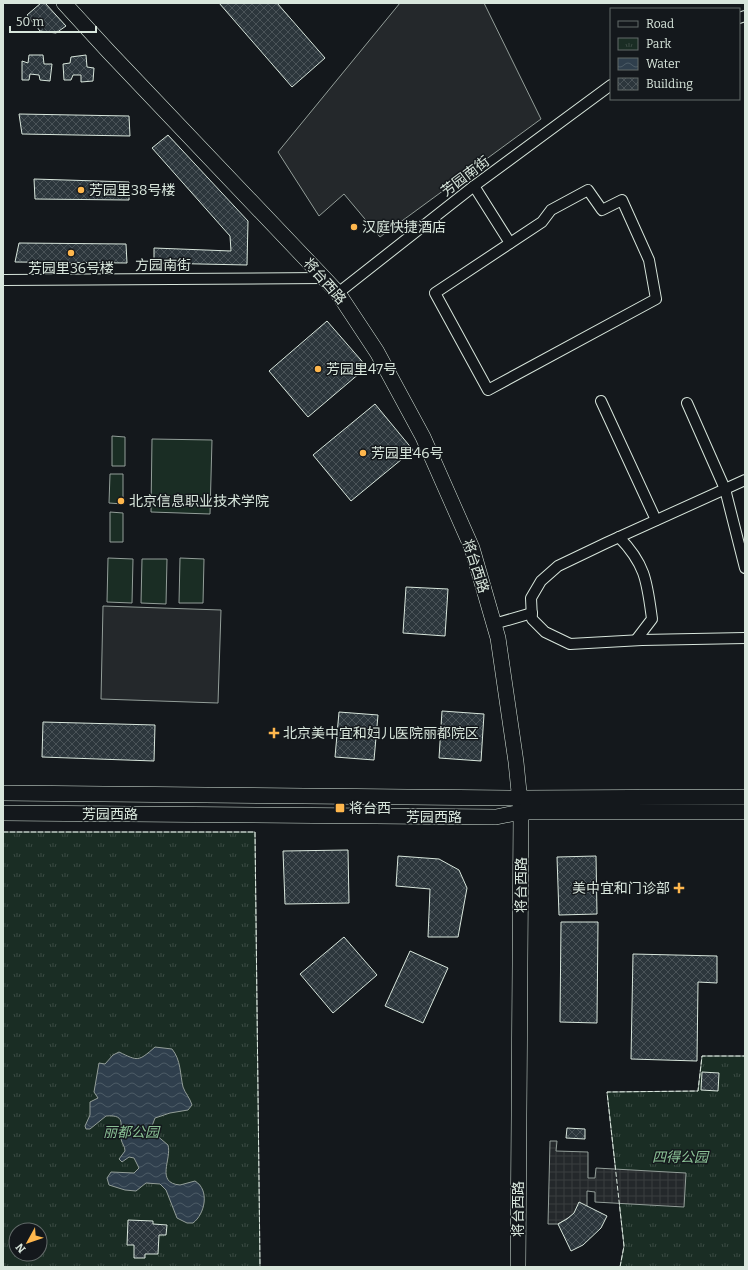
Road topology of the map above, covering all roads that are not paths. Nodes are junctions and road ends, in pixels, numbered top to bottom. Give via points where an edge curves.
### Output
1 (64, 3) edge
2 (610, 86) edge
3 (474, 186) junction
4 (510, 243) junction
5 (324, 278) junction
6 (3, 280) edge
7 (338, 293) junction
8 (601, 401) dead end
9 (687, 403) dead end
10 (745, 480) edge
11 (725, 489) junction
12 (656, 520) junction
13 (619, 537) junction
14 (745, 568) edge
15 (532, 613) junction
16 (494, 624) junction
17 (745, 638) edge
18 (636, 640) junction
19 (3, 793) edge
20 (745, 797) edge
21 (521, 805) junction
22 (745, 812) edge
23 (3, 813) edge
24 (518, 1267) edge

1 - 5 main road, 将台西路
2 - 3 street, 芳园南街
3 - 4 street
3 - 7 street, 芳园南街
4 - 4 street via 435,293 488,390 656,299 649,260 622,200 602,210 588,190 551,210 542,222
5 - 6 street, 方园南街
5 - 7 main road, 将台西路
7 - 16 main road, 将台西路 via 377,352 423,437 472,548
8 - 12 street
9 - 11 street
10 - 11 street
11 - 12 street
11 - 14 street
12 - 13 street
13 - 15 street via 558,566 541,581 531,598
13 - 18 street via 633,551 647,580 652,619
15 - 16 street
15 - 18 street via 532,619 545,632 570,644
16 - 21 main road, 将台西路
17 - 18 street
19 - 21 main road, 芳园西路
20 - 21 main road, 芳园西路
21 - 22 main road, 芳园西路
21 - 23 main road, 芳园西路 via 496,817
21 - 24 main road, 将台西路

